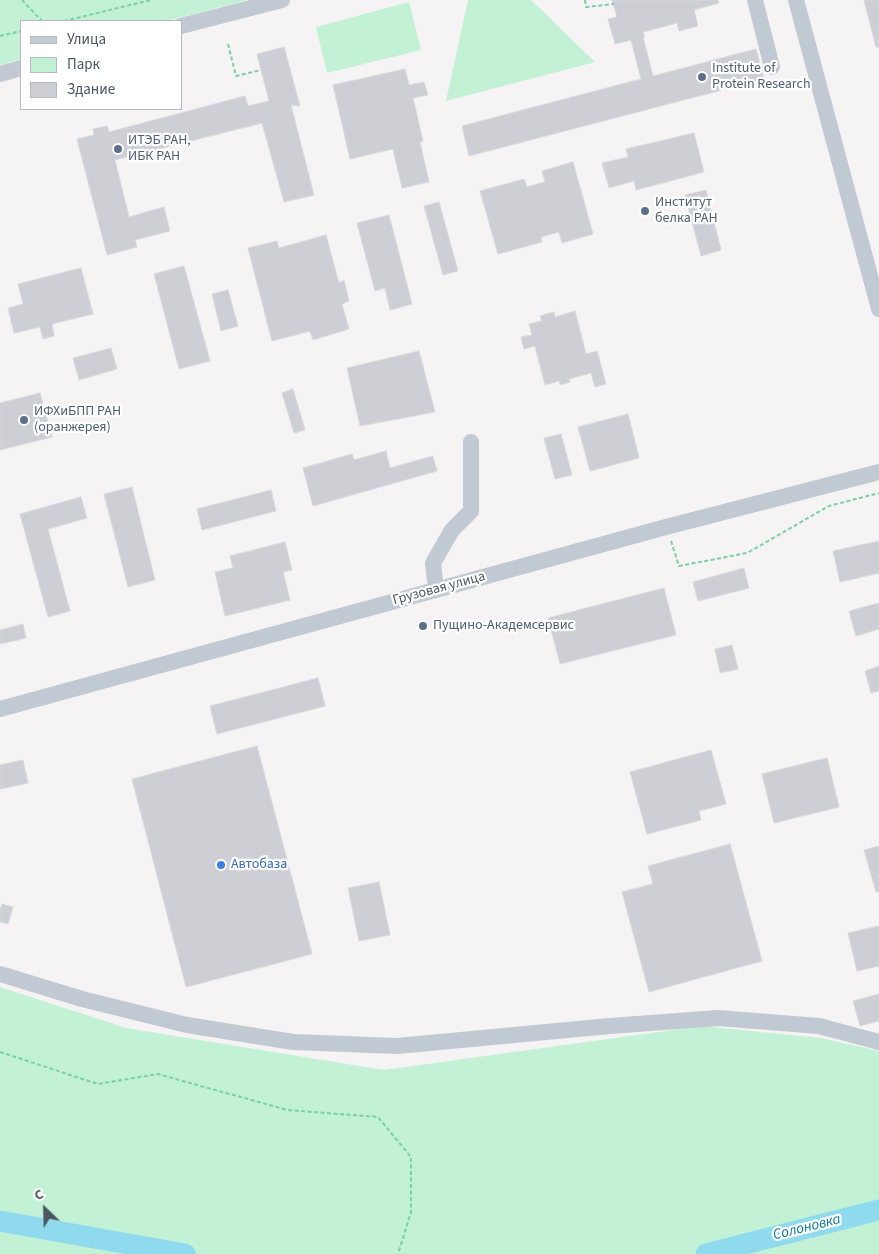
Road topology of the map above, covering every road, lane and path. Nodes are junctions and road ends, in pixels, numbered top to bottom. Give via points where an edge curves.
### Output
1 (22, 0) edge
2 (151, 0) edge
3 (282, 0) edge
4 (585, 0) edge
5 (755, 0) edge
6 (796, 0) edge
7 (614, 4) dead end
8 (41, 20) edge
9 (68, 20) edge
10 (182, 26) edge
11 (20, 31) edge
12 (0, 36) edge
13 (228, 44) dead end
14 (772, 67) dead end
15 (20, 68) edge
16 (261, 70) dead end
17 (0, 74) edge
18 (879, 310) edge
19 (471, 442) dead end
20 (879, 472) edge
21 (879, 493) edge
22 (666, 527) junction
23 (436, 590) junction
24 (0, 709) edge
25 (0, 974) edge
26 (879, 1042) edge
27 (0, 1052) edge
28 (398, 1254) edge

1 - 8 path
2 - 9 path
3 - 10 street
4 - 7 path via 586,7
5 - 14 street
6 - 18 street
11 - 12 path
13 - 16 path via 236,76
15 - 17 street
19 - 23 street via 471,511 452,530 433,563
20 - 22 street, Грузовая улица
21 - 22 path via 829,506 748,552 679,566
22 - 23 street, Грузовая улица
23 - 24 street, Грузовая улица
25 - 26 street via 186,1025 294,1042 397,1046 718,1018 819,1026
27 - 28 path via 98,1084 158,1074 287,1110 378,1117 411,1157 411,1212

